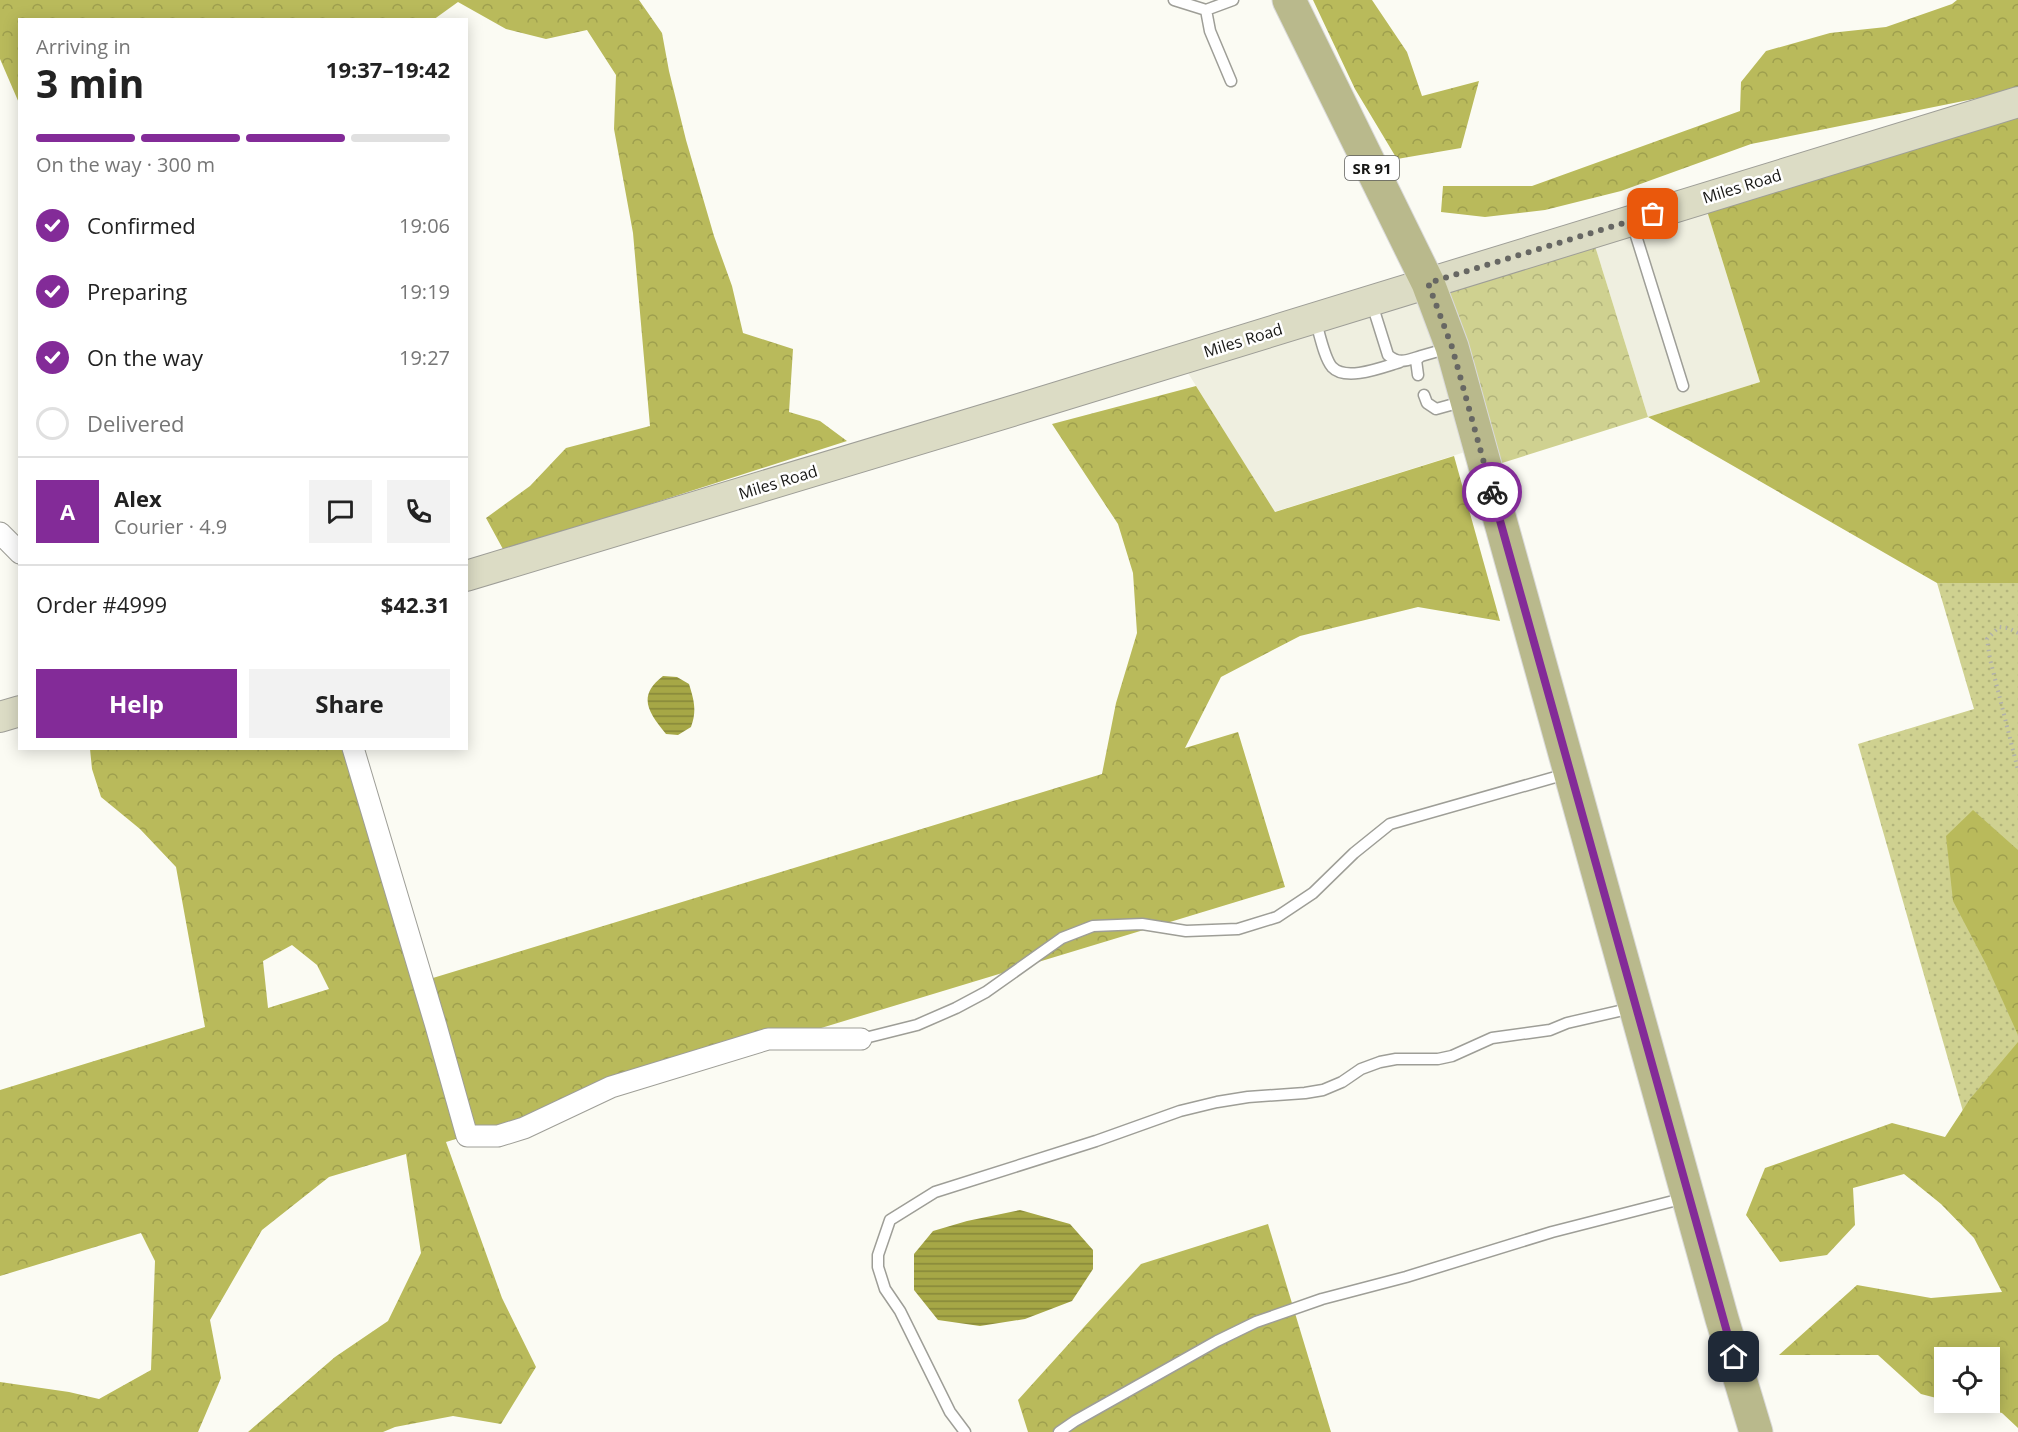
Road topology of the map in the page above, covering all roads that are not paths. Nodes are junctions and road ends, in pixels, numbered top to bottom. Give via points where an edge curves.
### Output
1 (1174, 0) edge
2 (1233, 0) edge
3 (1289, 0) edge
4 (1206, 10) junction
5 (1231, 81) dead end
6 (2018, 102) edge
7 (1631, 220) junction
8 (1428, 283) junction
9 (1371, 301) junction
10 (1315, 318) junction
11 (1452, 347) junction
12 (1421, 356) junction
13 (1400, 362) junction
14 (1418, 375) dead end
15 (1683, 386) dead end
16 (1424, 395) dead end
17 (1468, 400) junction
18 (0, 533) edge
19 (18, 550) edge
20 (468, 575) edge
21 (18, 712) edge
22 (0, 717) edge
23 (354, 750) edge
24 (1570, 773) junction
25 (1635, 1007) junction
26 (861, 1039) joint
27 (1688, 1198) junction
28 (965, 1432) edge
29 (1059, 1432) edge
30 (1756, 1432) edge

1 - 4 lane
2 - 4 lane
3 - 8 main road, SR 91
4 - 5 lane via 1210,31
6 - 7 main road, Miles Road
7 - 8 main road, Miles Road
7 - 15 lane
8 - 9 main road, Miles Road
8 - 11 main road, SR 91
9 - 10 main road, Miles Road
9 - 13 lane via 1388,355
10 - 13 lane via 1333,369 1357,374
10 - 20 main road, Miles Road
11 - 12 lane
11 - 17 main road, SR 91
12 - 13 lane
12 - 14 lane via 1416,360
16 - 17 lane via 1436,409
17 - 24 main road, SR 91
18 - 19 street
21 - 22 main road
23 - 26 street via 467,1136 498,1136 524,1128 611,1087 768,1039
24 - 25 main road, SR 91
24 - 26 lane via 1390,824 1313,893 1277,917 1238,929 1186,931 1142,924 1093,926 1062,938 986,992 956,1008 917,1025
25 - 27 main road, SR 91
25 - 28 lane via 1550,1030 1492,1038 1452,1056 1380,1062 1323,1090 1237,1099 1180,1111 1096,1142 935,1192 890,1220 878,1255 885,1288 950,1412
27 - 29 lane via 1552,1232 1256,1322
27 - 30 main road, SR 91

